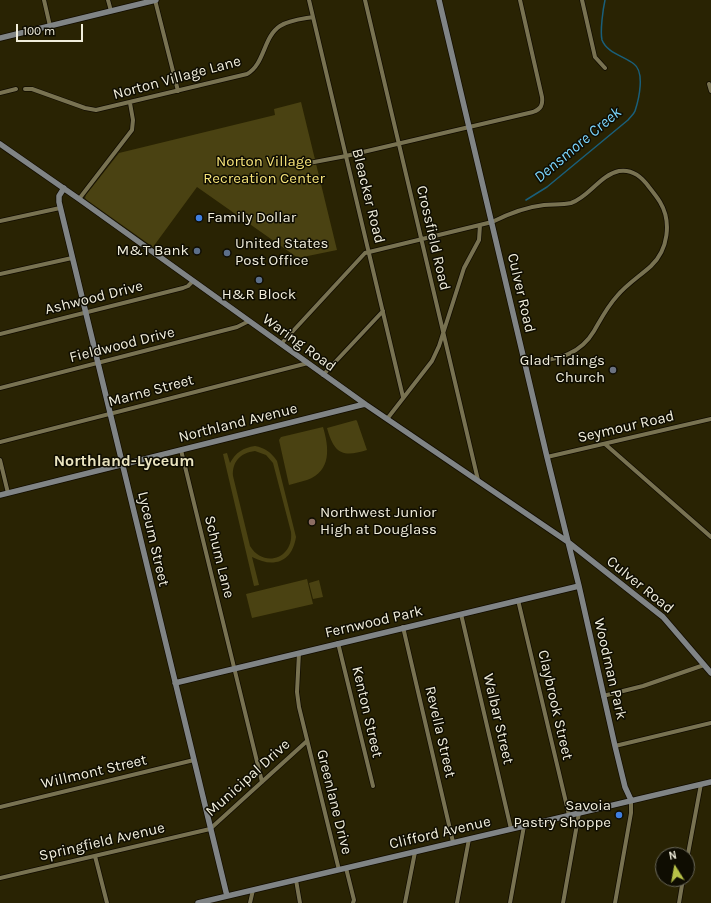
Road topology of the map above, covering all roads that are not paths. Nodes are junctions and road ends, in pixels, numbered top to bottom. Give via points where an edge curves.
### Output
1 (44, 0) edge
2 (108, 0) edge
3 (156, 0) edge
4 (309, 0) edge
5 (365, 0) edge
6 (439, 0) edge
7 (520, 0) edge
8 (582, 0) edge
9 (111, 11) junction
10 (312, 17) junction
11 (50, 26) junction
12 (0, 38) edge
13 (605, 68) dead end
14 (709, 84) dead end
15 (25, 89) dead end
16 (16, 90) dead end
17 (178, 91) junction
18 (711, 91) edge
19 (0, 93) edge
20 (130, 103) junction
21 (468, 127) junction
22 (398, 143) junction
23 (0, 144) edge
24 (346, 156) junction
25 (309, 163) dead end
26 (64, 188) junction
27 (80, 199) junction
28 (60, 208) junction
29 (0, 221) edge
30 (492, 222) junction
31 (480, 225) junction
32 (422, 239) junction
33 (369, 252) junction
34 (72, 258) junction
35 (0, 274) edge
36 (192, 281) junction
37 (383, 311) junction
38 (86, 313) junction
39 (249, 321) junction
40 (443, 333) junction
41 (0, 334) edge
42 (281, 344) junction
43 (308, 362) junction
44 (98, 363) junction
45 (526, 364) junction
46 (323, 375) junction
47 (0, 388) edge
48 (403, 397) junction
49 (364, 404) junction
50 (110, 414) junction
51 (387, 419) junction
52 (711, 419) edge
53 (0, 442) edge
54 (605, 444) junction
55 (181, 450) junction
56 (547, 457) junction
57 (0, 460) edge
58 (123, 464) junction
59 (478, 481) junction
60 (8, 493) junction
61 (0, 495) edge
62 (711, 537) edge
63 (568, 542) junction
64 (579, 586) junction
65 (518, 600) junction
66 (461, 614) junction
67 (403, 627) junction
68 (338, 643) junction
69 (299, 653) junction
70 (704, 665) junction
71 (234, 669) junction
72 (711, 673) edge
73 (175, 683) junction
74 (603, 696) junction
75 (711, 724) edge
76 (307, 741) junction
77 (615, 746) junction
78 (194, 760) junction
79 (262, 782) junction
80 (711, 782) edge
81 (701, 784) junction
82 (373, 786) dead end
83 (631, 800) junction
84 (0, 806) edge
85 (579, 813) junction
86 (569, 815) junction
87 (524, 826) junction
88 (210, 829) junction
89 (511, 829) junction
90 (470, 839) junction
91 (454, 842) junction
92 (689, 847) edge
93 (415, 852) junction
94 (95, 856) junction
95 (346, 868) junction
96 (338, 870) junction
97 (0, 878) edge
98 (296, 880) junction
99 (682, 887) edge
100 (253, 890) junction
101 (226, 896) junction
102 (107, 903) edge
103 (199, 903) edge
104 (250, 903) edge
105 (300, 903) edge
106 (353, 903) edge
107 (405, 903) edge
108 (457, 903) edge
109 (510, 903) edge
110 (563, 903) edge
111 (615, 903) edge
112 (679, 903) edge

1 - 11 street
2 - 9 street
3 - 9 street
3 - 17 street
4 - 10 street, Bleacker Road
5 - 22 street, Crossfield Road
6 - 21 street, Culver Road
7 - 21 street via 542,105 533,112
8 - 13 street via 595,57
9 - 11 street
10 - 17 street, Norton Village Lane via 283,24 276,29 257,64 246,74
10 - 24 street, Bleacker Road
11 - 12 street
14 - 18 street
15 - 20 street, Norton Village Lane via 32,89 92,110
16 - 19 street
17 - 20 street, Norton Village Lane
20 - 27 street via 134,120 132,130
21 - 22 street
21 - 30 street, Culver Road
22 - 24 street
22 - 32 street, Crossfield Road
23 - 26 street, Waring Road
24 - 25 street
24 - 33 street, Bleacker Road
26 - 27 street, Waring Road
26 - 28 street, Lyceum Street via 59,196
27 - 36 street, Waring Road
28 - 29 street
28 - 34 street, Lyceum Street
30 - 31 street
30 - 45 street, Culver Road
30 - 45 street via 510,213 577,200 618,171 636,174 646,182 660,202 667,219 665,241 658,258 618,294 604,311 595,330 584,344 568,355
31 - 32 street
31 - 40 street via 479,240 464,268
32 - 33 street
32 - 40 street, Crossfield Road
33 - 37 street, Bleacker Road
33 - 42 street
34 - 35 street
34 - 38 street, Lyceum Street
36 - 38 street, Ashwood Drive via 183,288
36 - 39 street, Waring Road
37 - 46 street
37 - 48 street, Bleacker Road
38 - 41 street, Ashwood Drive
38 - 44 street, Lyceum Street
39 - 42 street, Waring Road
39 - 44 street, Fieldwood Drive via 237,327
40 - 48 street via 432,361
40 - 59 street, Crossfield Road
42 - 43 street, Waring Road
43 - 46 street, Waring Road
43 - 50 street, Marne Street
44 - 47 street, Fieldwood Drive
44 - 50 street, Lyceum Street
45 - 56 street, Culver Road
46 - 49 street, Waring Road
48 - 51 street
49 - 51 street, Waring Road
49 - 55 street, Northland Avenue
50 - 53 street, Marne Street
50 - 58 street, Lyceum Street
51 - 59 street, Waring Road
52 - 54 street, Seymour Road
54 - 56 street, Seymour Road
54 - 62 street
55 - 58 street, Northland Avenue
55 - 71 street, Schum Lane
56 - 63 street, Culver Road
57 - 60 street
58 - 60 street, Northland Avenue
58 - 73 street, Lyceum Street
59 - 63 street, Waring Road
60 - 61 street, Northland Avenue
63 - 64 street, Woodman Park
63 - 70 street, Culver Road via 663,617
64 - 65 street, Fernwood Park
64 - 74 street, Woodman Park
65 - 66 street, Fernwood Park
65 - 86 street, Claybrook Street
66 - 67 street, Fernwood Park
66 - 89 street, Walbar Street
67 - 68 street, Fernwood Park
67 - 91 street, Revella Street
68 - 69 street, Fernwood Park
68 - 82 street, Kenton Street
69 - 71 street, Fernwood Park
69 - 76 street, Municipal Drive via 297,692
70 - 72 street, Culver Road
70 - 74 street via 643,686
71 - 73 street, Fernwood Park
71 - 79 street, Schum Lane
73 - 78 street, Lyceum Street
74 - 77 street, Woodman Park
75 - 77 street
76 - 79 street, Municipal Drive
76 - 96 street, Greenlane Drive
77 - 83 street, Woodman Park via 625,787
78 - 84 street, Willmont Street
78 - 88 street, Lyceum Street
79 - 88 street, Municipal Drive
80 - 81 street, Clifford Avenue
81 - 83 street, Clifford Avenue
81 - 92 street
83 - 85 street, Clifford Avenue
83 - 111 street
85 - 86 street, Clifford Avenue
85 - 110 street
86 - 87 street, Clifford Avenue
87 - 89 street, Clifford Avenue
87 - 109 street
88 - 94 street, Springfield Avenue
88 - 101 street, Lyceum Street
89 - 90 street, Clifford Avenue
90 - 91 street, Clifford Avenue
90 - 108 street
91 - 93 street, Clifford Avenue
93 - 95 street, Clifford Avenue
93 - 107 street
94 - 97 street, Springfield Avenue
94 - 102 street
95 - 96 street, Clifford Avenue
95 - 106 street
96 - 98 street, Clifford Avenue
98 - 100 street, Clifford Avenue
98 - 105 street
99 - 112 street
100 - 101 street, Clifford Avenue
100 - 104 street
101 - 103 street, Clifford Avenue

